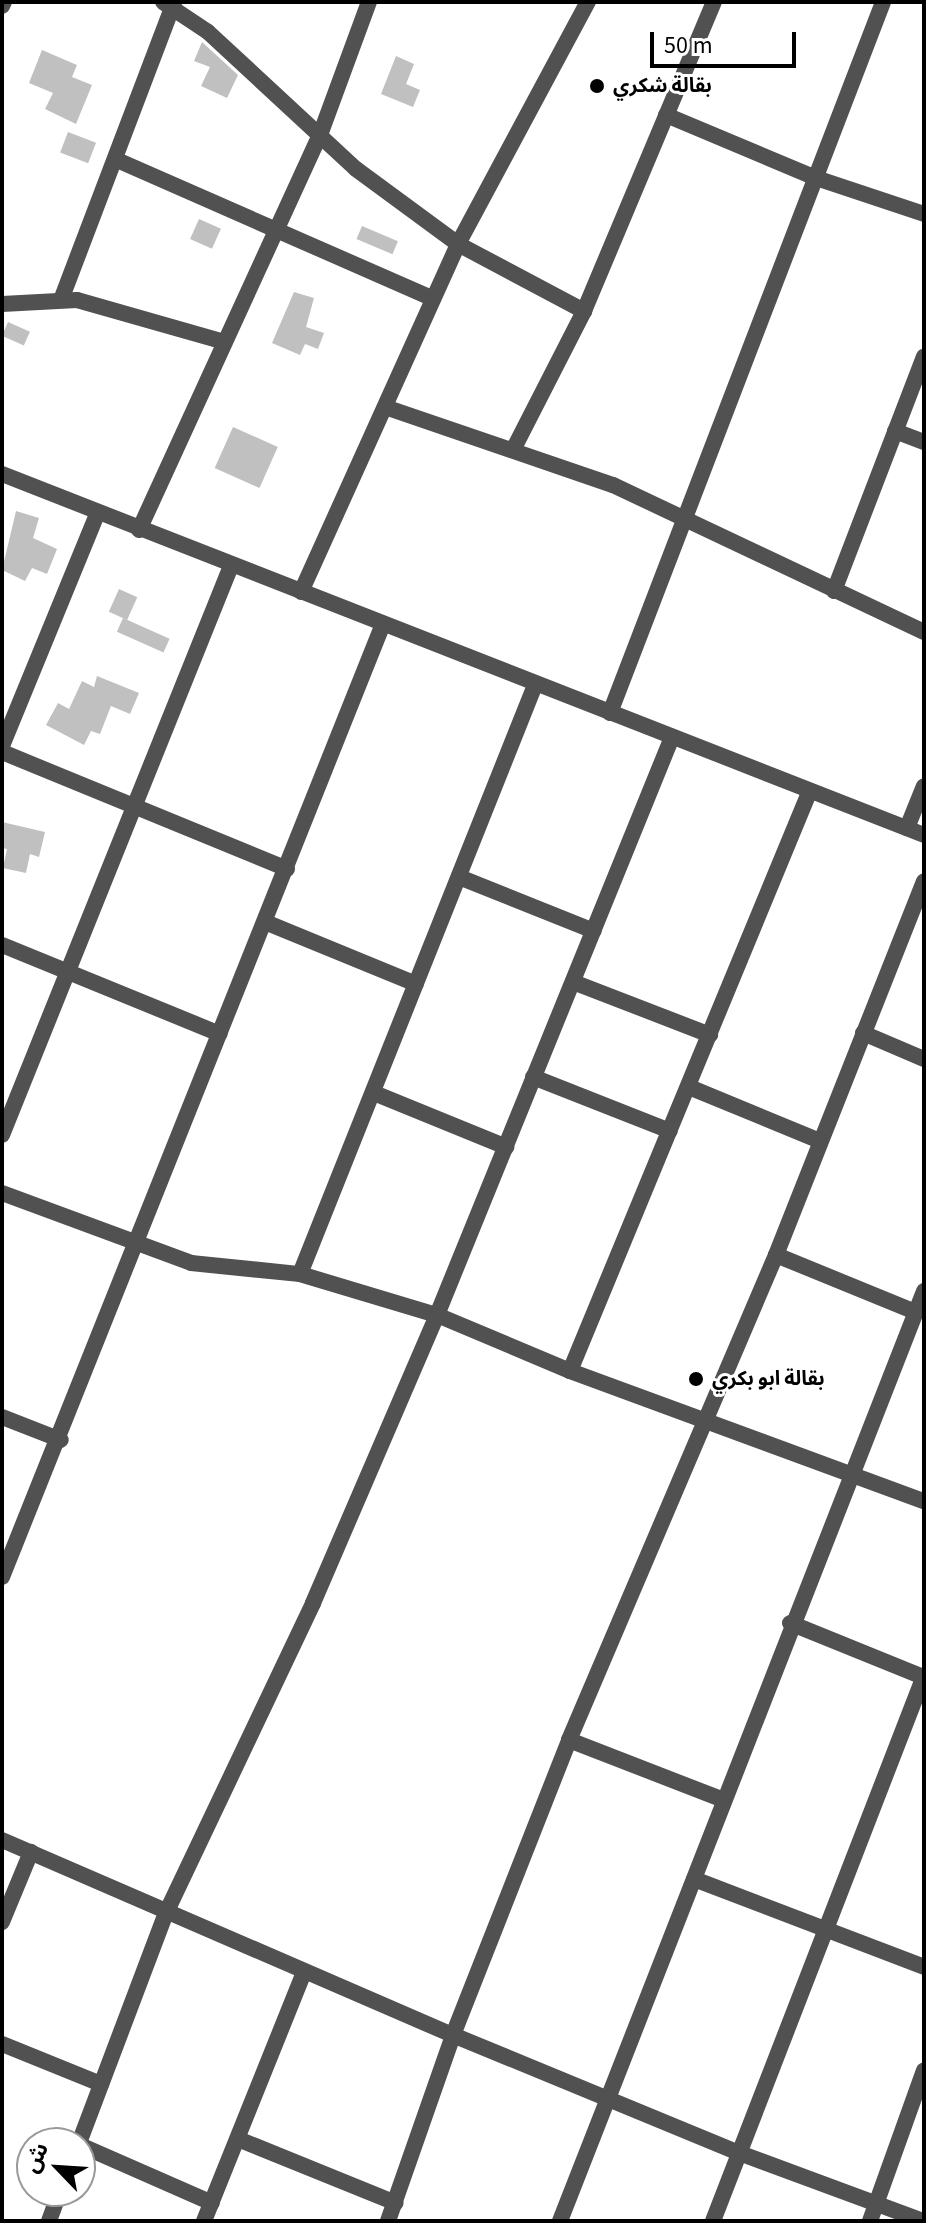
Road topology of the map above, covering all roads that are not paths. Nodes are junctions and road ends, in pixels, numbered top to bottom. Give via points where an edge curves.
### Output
1 (369, 2) edge
2 (588, 2) edge
3 (714, 2) edge
4 (883, 2) edge
5 (169, 4) edge
6 (666, 115) junction
7 (320, 135) junction
8 (117, 160) junction
9 (816, 178) junction
10 (924, 214) edge
11 (274, 233) junction
12 (458, 244) junction
13 (433, 299) junction
14 (61, 300) junction
15 (2, 304) edge
16 (584, 311) junction
17 (224, 342) junction
18 (924, 357) edge
19 (385, 407) junction
20 (895, 431) junction
21 (924, 442) edge
22 (514, 448) junction
23 (2, 474) edge
24 (97, 514) junction
25 (684, 520) junction
26 (139, 530) junction
27 (231, 566) junction
28 (834, 591) junction
29 (301, 592) junction
30 (383, 624) junction
31 (924, 632) edge
32 (535, 685) junction
33 (610, 713) junction
34 (672, 737) junction
35 (2, 746) edge
36 (2, 752) edge
37 (924, 786) edge
38 (809, 793) junction
39 (137, 807) junction
40 (907, 828) junction
41 (924, 835) edge
42 (287, 869) junction
43 (459, 877) junction
44 (924, 881) edge
45 (265, 922) junction
46 (594, 931) junction
47 (2, 945) edge
48 (64, 972) junction
49 (573, 982) junction
50 (416, 984) junction
51 (863, 1033) junction
52 (220, 1034) junction
53 (710, 1035) junction
54 (924, 1059) edge
55 (533, 1077) junction
56 (689, 1087) junction
57 (374, 1093) junction
58 (670, 1131) junction
59 (2, 1135) edge
60 (820, 1141) junction
61 (506, 1147) junction
62 (2, 1193) edge
63 (135, 1244) junction
64 (776, 1255) junction
65 (300, 1274) junction
66 (924, 1291) edge
67 (916, 1312) junction
68 (437, 1315) junction
69 (570, 1371) junction
70 (2, 1417) edge
71 (706, 1422) junction
72 (61, 1440) junction
73 (850, 1473) junction
74 (924, 1501) edge
75 (2, 1577) edge
76 (790, 1623) junction
77 (924, 1676) edge
78 (569, 1740) junction
79 (724, 1800) junction
80 (2, 1840) edge
81 (31, 1852) junction
82 (694, 1879) junction
83 (166, 1913) junction
84 (2, 1922) edge
85 (824, 1932) junction
86 (924, 1967) edge
87 (304, 1972) junction
88 (453, 2035) junction
89 (2, 2044) edge
90 (924, 2070) edge
91 (101, 2084) junction
92 (608, 2095) junction
93 (85, 2127) edge
94 (238, 2139) junction
95 (96, 2152) edge
96 (742, 2154) junction
97 (212, 2203) junction
98 (396, 2203) junction
99 (877, 2203) junction
100 (204, 2221) edge
101 (388, 2221) edge
102 (560, 2221) edge
103 (713, 2221) edge
104 (870, 2221) edge
105 (923, 2221) edge

1 - 7 street
2 - 12 street
3 - 6 street
4 - 9 street
5 - 7 street via 208,32
5 - 8 street
6 - 9 street
6 - 16 street
7 - 11 street
7 - 12 street
8 - 11 street
8 - 14 street
9 - 10 street
9 - 25 street
11 - 13 street
11 - 17 street
12 - 13 street
12 - 16 street
13 - 19 street
14 - 15 street
14 - 17 street via 93,303
16 - 22 street
17 - 26 street
18 - 20 street
19 - 22 street
19 - 29 street
20 - 21 street
20 - 28 street
22 - 25 street via 613,485
23 - 24 street
24 - 26 street
24 - 35 street
25 - 28 street
25 - 33 street
26 - 27 street
27 - 29 street
27 - 39 street
28 - 31 street
29 - 30 street
30 - 32 street
30 - 42 street
32 - 33 street
32 - 43 street
33 - 34 street
34 - 38 street
34 - 46 street
36 - 39 street
37 - 40 street
38 - 40 street
38 - 53 street
39 - 42 street
39 - 48 street
40 - 41 street
42 - 45 street
43 - 46 street
43 - 50 street
44 - 51 street
45 - 50 street
45 - 52 street
46 - 49 street
47 - 48 street
48 - 52 street
48 - 59 street
49 - 53 street
49 - 55 street
50 - 57 street
51 - 54 street
51 - 60 street
52 - 63 street
53 - 56 street
55 - 58 street
55 - 61 street
56 - 58 street
56 - 60 street
57 - 61 street
57 - 65 street
58 - 69 street
60 - 64 street
61 - 68 street
62 - 63 street
63 - 65 street via 214,1268
63 - 72 street
64 - 67 street
64 - 71 street
65 - 68 street
66 - 67 street
67 - 73 street
68 - 69 street
68 - 83 street via 313,1603
69 - 71 street
70 - 72 street
71 - 73 street
71 - 78 street
72 - 75 street
73 - 74 street
73 - 76 street
76 - 77 street
76 - 79 street
77 - 85 street
78 - 79 street
78 - 88 street
79 - 82 street
80 - 81 street
81 - 83 street
81 - 84 street
82 - 85 street
82 - 92 street
83 - 87 street
83 - 91 street
85 - 86 street
85 - 96 street
87 - 88 street
87 - 94 street
88 - 92 street
88 - 98 street
89 - 91 street
90 - 99 street
91 - 93 street
92 - 96 street
92 - 102 street
94 - 97 street
94 - 98 street
95 - 97 street
96 - 99 street
96 - 103 street
97 - 100 street
98 - 101 street
99 - 104 street
99 - 105 street

